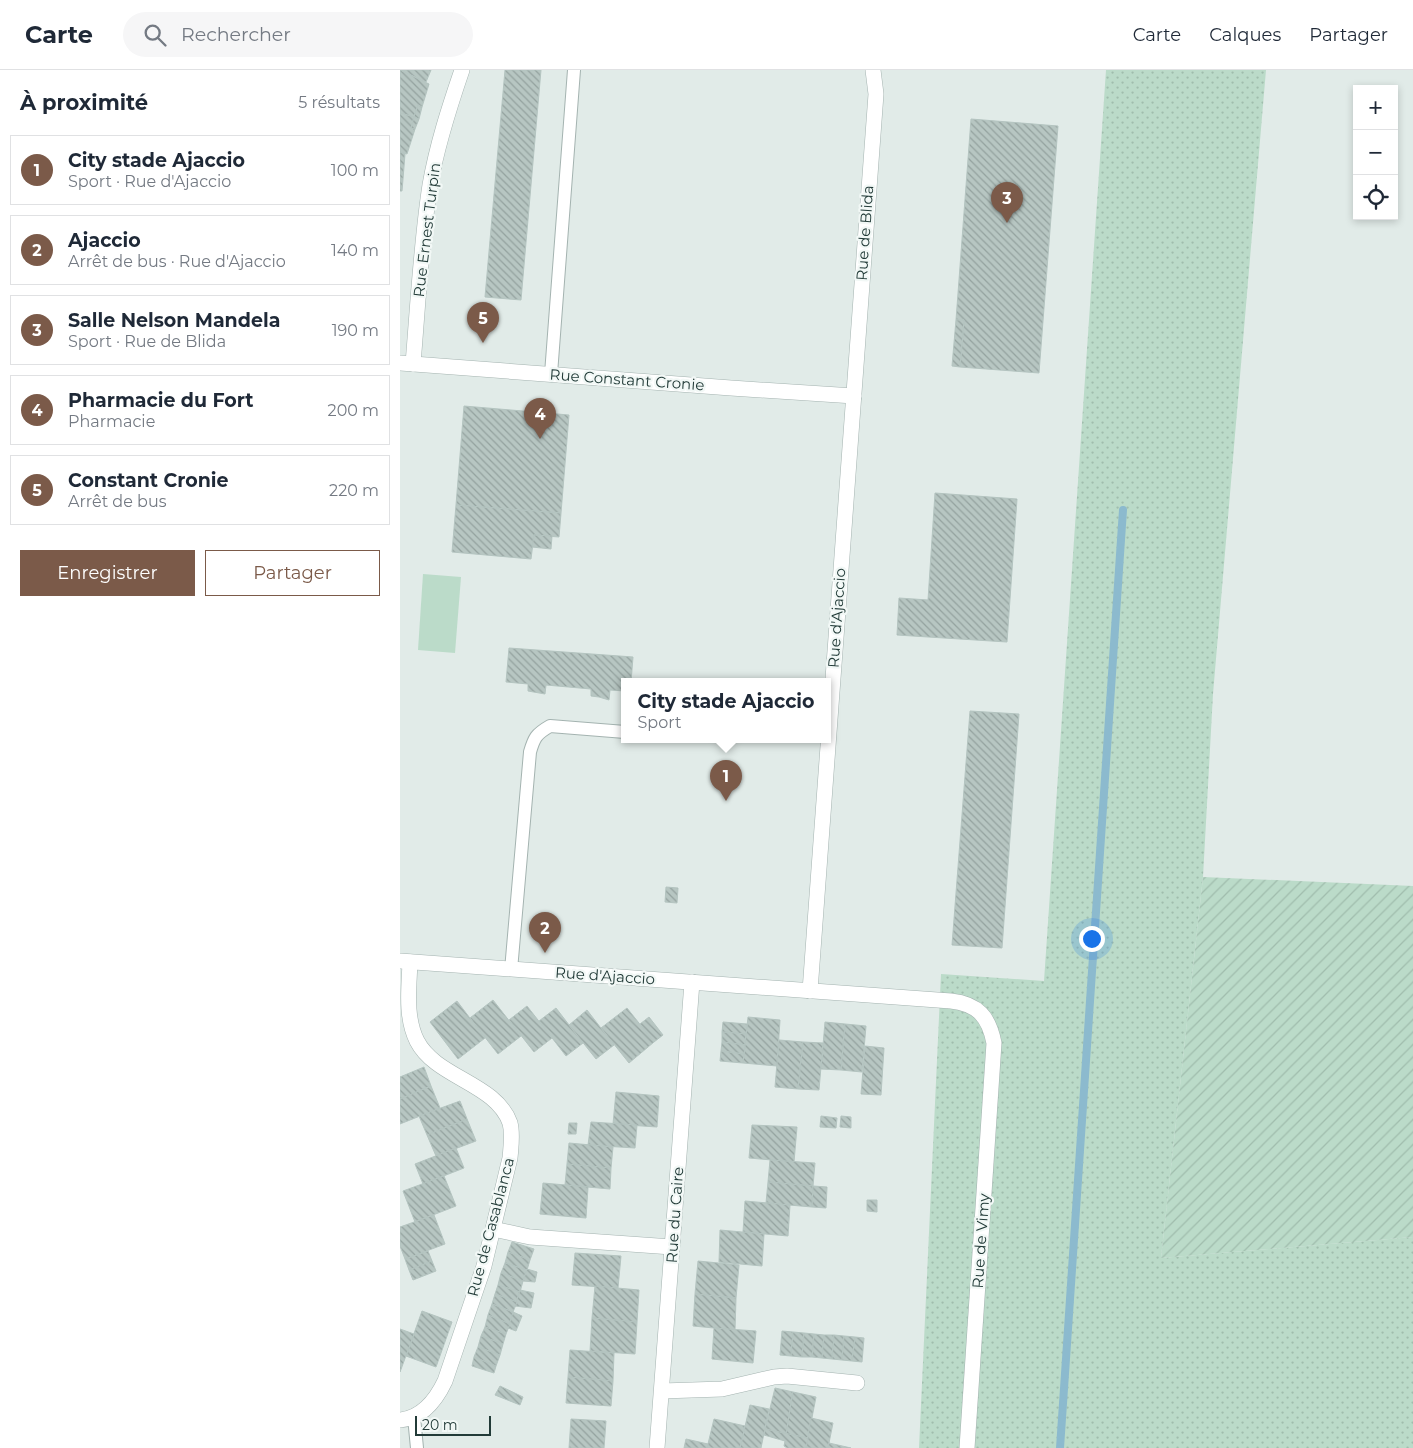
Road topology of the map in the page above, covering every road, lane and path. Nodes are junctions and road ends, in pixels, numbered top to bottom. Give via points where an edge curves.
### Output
1 (462, 70) edge
2 (574, 70) edge
3 (873, 70) edge
4 (406, 364) edge
5 (551, 374) junction
6 (854, 396) junction
7 (831, 707) edge
8 (621, 732) edge
9 (828, 743) edge
10 (405, 962) edge
11 (510, 970) junction
12 (692, 982) junction
13 (810, 991) junction
14 (992, 1034) joint
15 (493, 1229) junction
16 (672, 1247) junction
17 (857, 1383) dead end
18 (662, 1391) junction
19 (407, 1418) edge
20 (417, 1448) edge
21 (657, 1448) edge
22 (966, 1448) edge

1 - 4 street, Rue Ernest Turpin via 437,150
2 - 5 lane
3 - 6 street, Rue de Blida via 876,94
4 - 5 street, Rue Constant Cronie
5 - 6 street, Rue Constant Cronie
6 - 7 street, Rue d'Ajaccio
8 - 11 lane via 550,726 534,738 530,752
9 - 13 street, Rue d'Ajaccio
10 - 11 street, Rue d'Ajaccio
10 - 15 street, Rue de Casablanca via 413,1032 423,1051 490,1098 510,1124 510,1158
11 - 12 street, Rue d'Ajaccio
12 - 13 street, Rue d'Ajaccio
12 - 16 street, Rue du Caire
13 - 14 street, Rue d'Ajaccio via 960,1002 977,1009
14 - 22 street, Rue de Vimy via 993,1060
15 - 16 street via 530,1237
15 - 19 street, Rue de Casablanca via 480,1278 440,1391 429,1406
16 - 18 street, Rue du Caire
17 - 18 street via 787,1376 722,1389
18 - 21 street, Rue du Caire
19 - 20 lane

